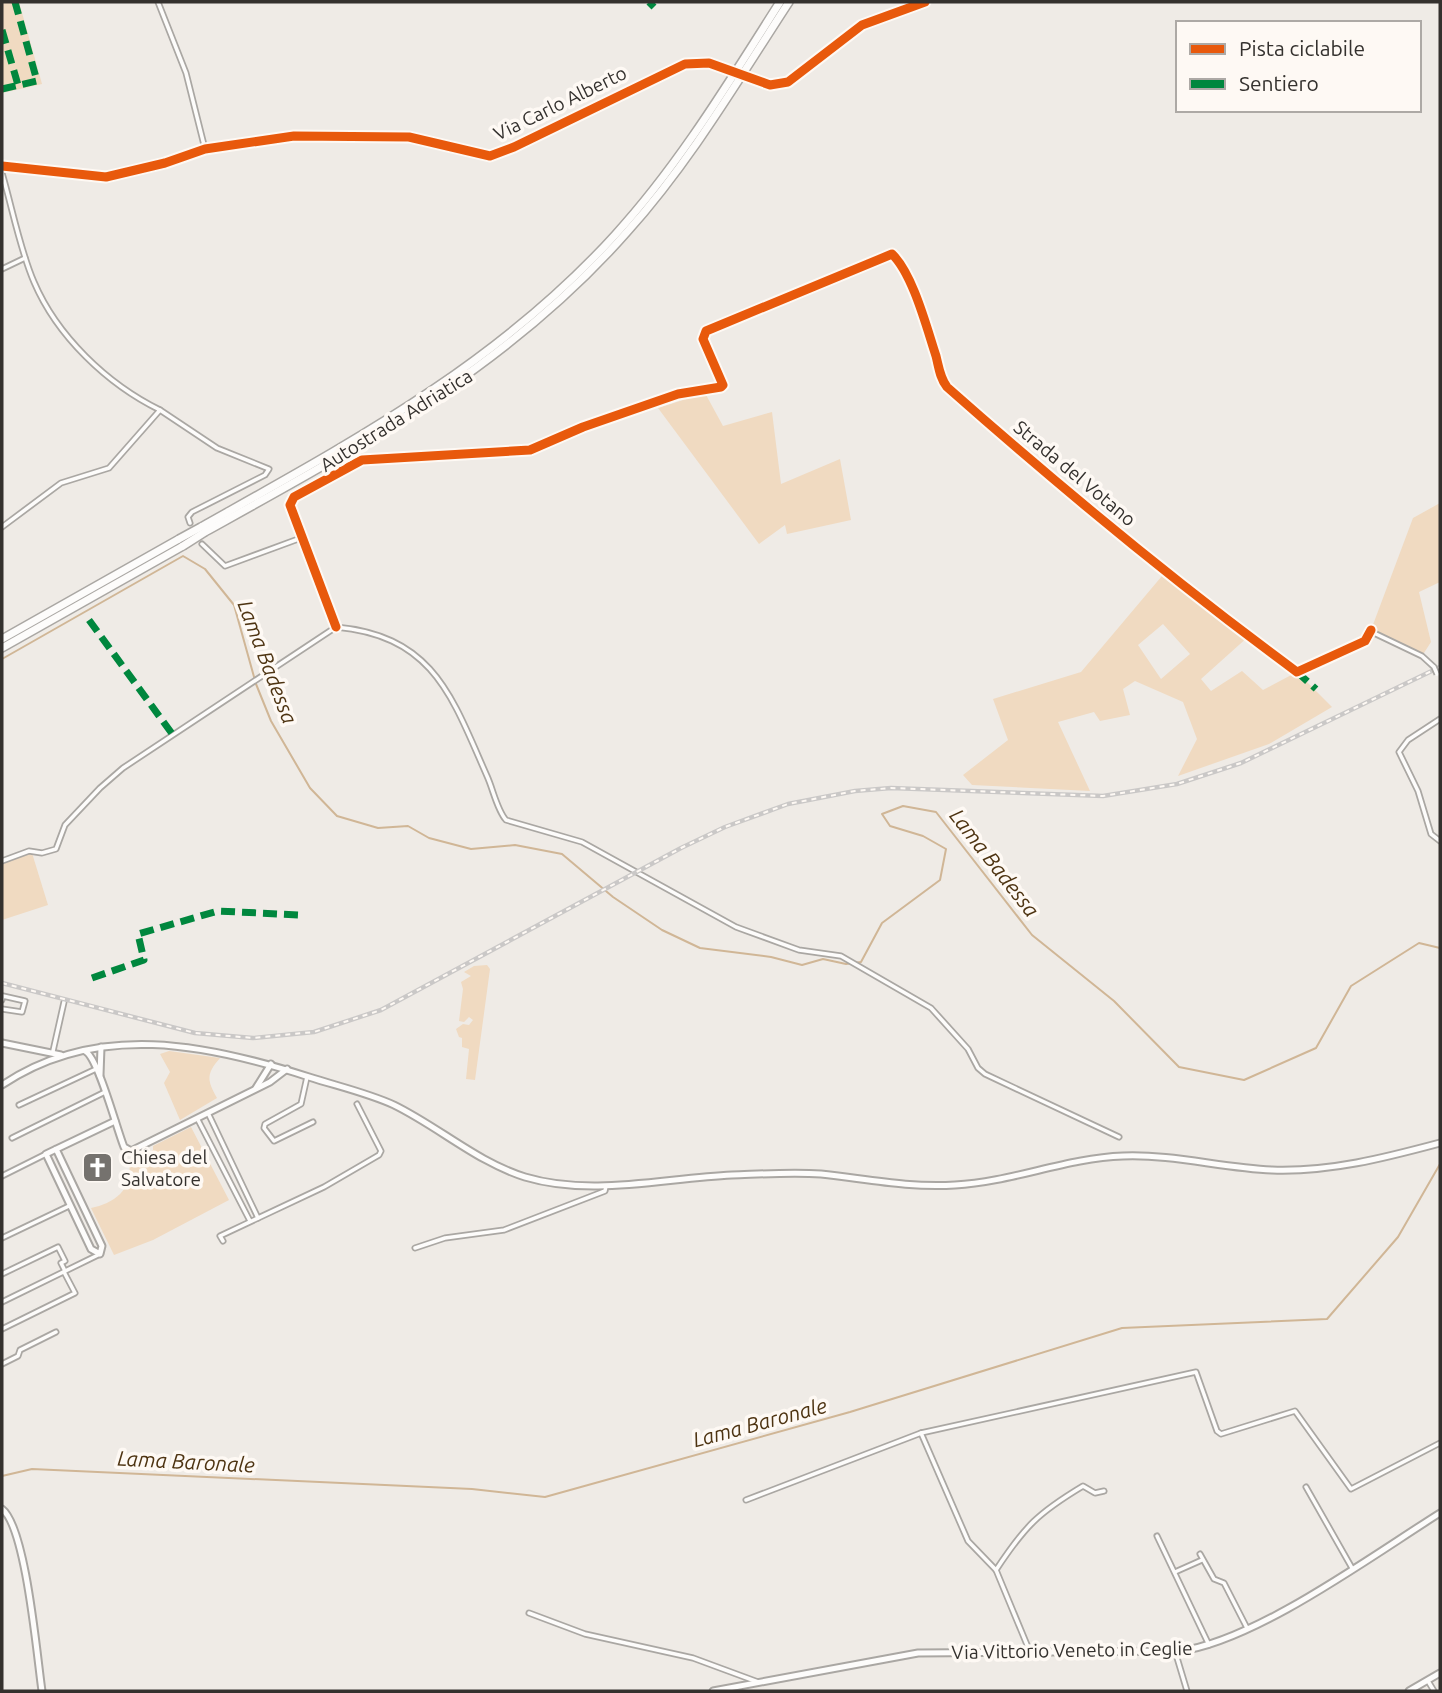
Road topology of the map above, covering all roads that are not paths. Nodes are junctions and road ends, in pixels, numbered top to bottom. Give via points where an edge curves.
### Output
1 (158, 2) edge
2 (780, 2) edge
3 (789, 2) edge
4 (925, 2) edge
5 (205, 149) junction
6 (2, 166) edge
7 (2, 173) edge
8 (25, 258) junction
9 (2, 269) edge
10 (160, 410) junction
11 (190, 523) dead end
12 (2, 527) edge
13 (203, 530) junction
14 (301, 538) junction
15 (181, 543) junction
16 (202, 544) dead end
17 (336, 627) junction
18 (1371, 630) dead end
19 (1376, 634) dead end
20 (2, 639) edge
21 (2, 648) edge
22 (1440, 682) edge
23 (1440, 719) edge
24 (1440, 841) edge
25 (2, 861) edge
26 (14, 998) junction
27 (2, 1000) edge
28 (64, 1002) dead end
29 (2, 1009) edge
30 (11, 1011) junction
31 (2, 1043) edge
32 (115, 1045) junction
33 (101, 1047) junction
34 (83, 1050) junction
35 (53, 1051) junction
36 (61, 1055) junction
37 (103, 1056) junction
38 (92, 1057) junction
39 (256, 1059) junction
40 (272, 1065) junction
41 (96, 1069) junction
42 (287, 1069) junction
43 (264, 1076) junction
44 (307, 1076) junction
45 (101, 1079) junction
46 (270, 1082) junction
47 (2, 1085) edge
48 (256, 1088) junction
49 (105, 1092) junction
50 (357, 1104) dead end
51 (19, 1105) dead end
52 (208, 1112) junction
53 (197, 1118) junction
54 (115, 1121) junction
55 (313, 1122) dead end
56 (1119, 1137) dead end
57 (12, 1138) dead end
58 (1438, 1144) edge
59 (55, 1149) junction
60 (46, 1154) junction
61 (2, 1176) edge
62 (606, 1186) junction
63 (70, 1206) junction
64 (258, 1218) junction
65 (251, 1222) junction
66 (2, 1238) edge
67 (223, 1241) dead end
68 (415, 1248) dead end
69 (100, 1254) junction
70 (64, 1271) junction
71 (2, 1273) edge
72 (2, 1302) edge
73 (2, 1329) edge
74 (56, 1332) dead end
75 (2, 1364) edge
76 (921, 1433) junction
77 (1440, 1443) edge
78 (1306, 1487) dead end
79 (1104, 1491) dead end
80 (746, 1500) dead end
81 (2, 1509) edge
82 (1440, 1513) edge
83 (1157, 1536) dead end
84 (1199, 1554) dead end
85 (1202, 1560) junction
86 (1352, 1568) junction
87 (996, 1570) junction
88 (1175, 1572) junction
89 (529, 1613) dead end
90 (1247, 1628) junction
91 (1209, 1645) junction
92 (1175, 1651) junction
93 (1030, 1652) junction
94 (1440, 1673) edge
95 (1428, 1681) junction
96 (760, 1683) junction
97 (1413, 1690) edge
98 (42, 1691) edge
99 (713, 1691) edge
100 (1186, 1691) edge
101 (1434, 1691) edge

1 - 5 street via 186,72
2 - 13 highway, Autostrada Adriatica via 648,197 542,307 427,396
3 - 13 highway, Autostrada Adriatica via 675,174 627,233 560,301 434,400
4 - 5 street, Via Carlo Alberto, bridge via 862,25 788,82 770,85 694,62 676,66 490,156 409,137 332,135
5 - 6 street, Via Carlo Alberto via 106,177
7 - 8 street
8 - 9 street
8 - 10 street via 56,323 116,384
10 - 11 street via 217,448 269,470 192,512
10 - 12 street via 109,468 61,483
13 - 15 highway, Autostrada Adriatica, bridge
14 - 16 street via 225,566
14 - 17 street
14 - 18 street, Strada del Votano via 290,501 356,462 530,450 678,394 721,387 703,340 706,331 892,254 908,280 947,387 1116,531 1297,672 1365,641
15 - 20 highway, Autostrada Adriatica
15 - 21 highway, Autostrada Adriatica
17 - 25 street via 123,768 65,825 56,849 29,851
17 - 56 street via 395,641 417,654 455,703 506,820 582,842 736,927 799,950 841,956 931,1008 985,1074
19 - 22 street, bridge via 1422,656 1434,667
23 - 24 street via 1408,740 1399,752 1418,791 1431,834
26 - 27 street via 3,996
26 - 30 street
26 - 30 street via 24,1001 22,1012
28 - 35 street
29 - 30 street
31 - 35 main road
32 - 33 main road
32 - 37 main road
32 - 39 main road via 180,1045
33 - 34 main road
33 - 37 main road
33 - 38 main road
34 - 36 main road
34 - 38 main road
35 - 36 main road
36 - 47 main road
37 - 45 main road
38 - 41 main road
39 - 40 main road
39 - 43 main road
40 - 42 main road
40 - 43 main road
40 - 46 main road
41 - 45 main road
41 - 51 street
42 - 44 main road
42 - 46 main road
43 - 48 main road
44 - 55 street via 301,1104 264,1128 274,1141
44 - 62 main road via 393,1105 521,1176
45 - 49 main road
46 - 48 main road
48 - 52 main road
49 - 54 main road
49 - 57 street
50 - 64 street via 381,1151 379,1156
52 - 53 main road
52 - 64 street
53 - 54 main road via 136,1150 127,1150
53 - 65 street
54 - 59 main road
58 - 62 main road via 1364,1163 1311,1170 1137,1156 1094,1158 956,1185 891,1185 790,1173
59 - 60 main road
59 - 69 main road via 102,1246
60 - 61 street
60 - 63 main road
62 - 68 street via 605,1191 509,1228 445,1238
63 - 66 street
63 - 69 main road via 92,1252
64 - 65 street
65 - 67 street via 220,1236
69 - 70 street
70 - 71 street via 58,1247
70 - 72 street
70 - 73 street via 75,1293
74 - 75 street
76 - 77 street via 1196,1371 1217,1431 1221,1434 1295,1411 1351,1489
76 - 80 street
76 - 87 street via 968,1541
78 - 86 street
79 - 87 street via 1095,1493 1083,1486 1050,1506 1024,1528
81 - 98 main road via 16,1536
82 - 86 main road, Via Vittorio Veneto in Ceglie
83 - 88 street
84 - 85 street
85 - 88 street
85 - 90 street via 1214,1579 1224,1583
86 - 90 main road, Via Vittorio Veneto in Ceglie
87 - 93 street
88 - 91 street
89 - 96 street via 585,1634 693,1658
90 - 91 main road, Via Vittorio Veneto in Ceglie
91 - 92 main road, Via Vittorio Veneto in Ceglie
92 - 93 main road, Via Vittorio Veneto in Ceglie
92 - 100 street
93 - 96 main road, Via Vittorio Veneto in Ceglie via 918,1653
94 - 95 main road
95 - 97 main road
95 - 101 street
96 - 99 main road, Via Vittorio Veneto in Ceglie

